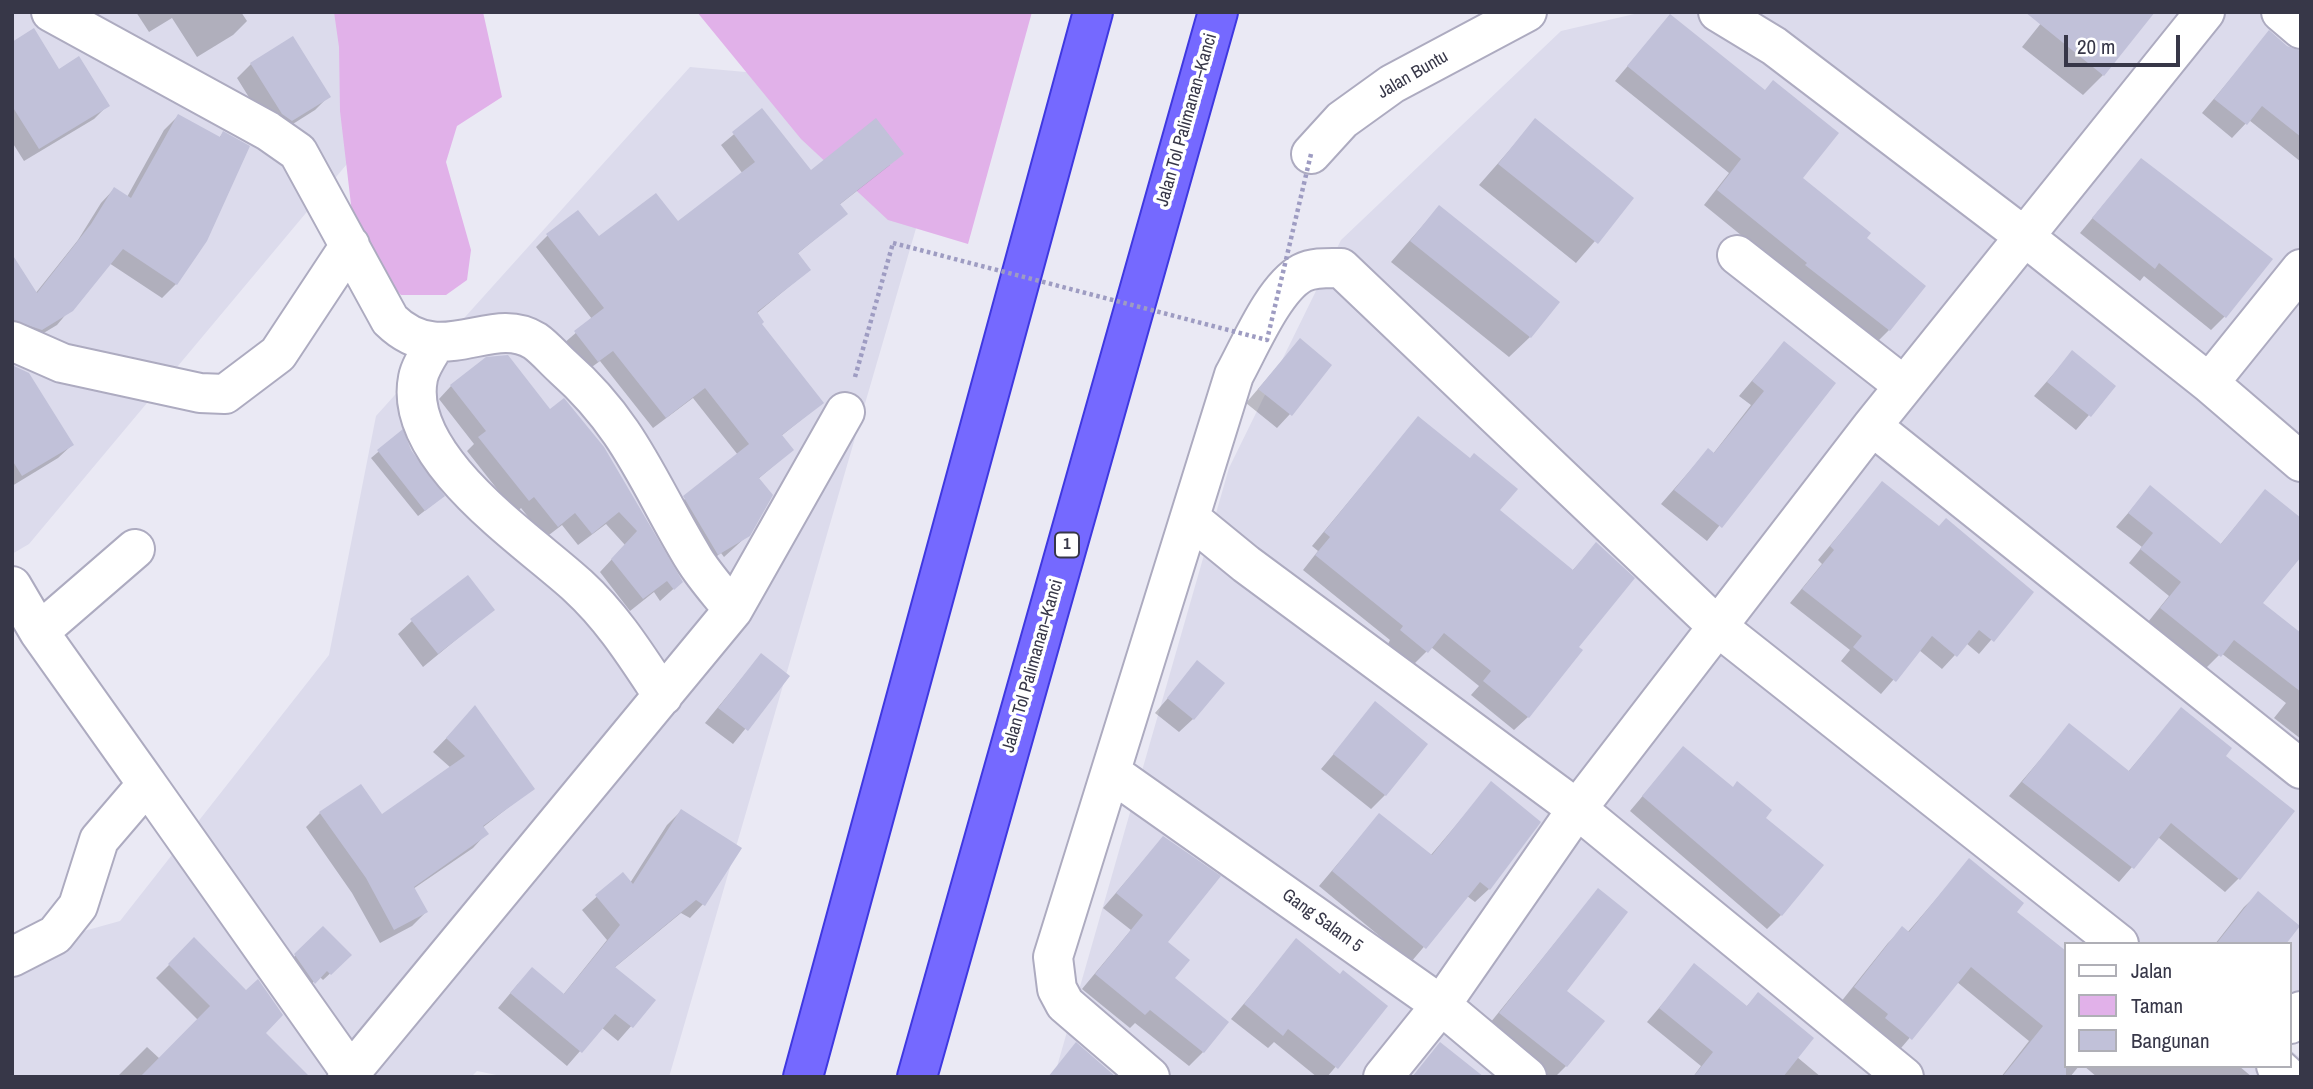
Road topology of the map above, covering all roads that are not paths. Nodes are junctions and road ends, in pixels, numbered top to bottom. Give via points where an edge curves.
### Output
1 (51, 12) edge
2 (1093, 12) edge
3 (1218, 12) edge
4 (1527, 12) edge
5 (1718, 12) edge
6 (2205, 12) edge
7 (2281, 12) edge
8 (2301, 29) edge
9 (1311, 154) road end
10 (2025, 237) junction
11 (350, 245) junction
12 (1737, 255) dead end
13 (2301, 269) edge
14 (12, 341) edge
15 (435, 344) junction
16 (2209, 383) junction
17 (1903, 385) junction
18 (845, 412) road end
19 (1872, 426) junction
20 (2301, 462) edge
21 (1191, 519) junction
22 (135, 549) dead end
23 (12, 586) edge
24 (733, 610) junction
25 (1718, 627) junction
26 (39, 632) junction
27 (663, 696) junction
28 (2301, 769) edge
29 (1112, 773) junction
30 (147, 784) junction
31 (1577, 809) junction
32 (2116, 942) edge
33 (12, 957) edge
34 (1441, 1005) junction
35 (349, 1075) edge
36 (803, 1077) edge
37 (917, 1077) edge
38 (1150, 1077) edge
39 (1382, 1077) edge
40 (1527, 1077) edge
41 (1904, 1077) edge

1 - 11 street via 298,152
2 - 36 highway
3 - 37 highway, Jalan Tol Palimanan–Kanci / 1
4 - 9 street, Jalan Buntu via 1392,84 1342,120
5 - 10 street via 1774,46
6 - 10 street
7 - 8 street
10 - 16 street
10 - 17 street
11 - 14 street via 278,354 225,394 200,393 62,363
11 - 15 street via 390,320 400,330
12 - 17 street
13 - 16 street
15 - 24 street via 514,332 535,341 589,390 616,422 695,561
15 - 27 street via 418,377 419,416 441,455 479,503 578,585 610,618
16 - 20 street
17 - 19 street
18 - 24 street
19 - 25 street
19 - 28 street
21 - 25 street via 1234,375 1280,293 1302,274 1341,268
21 - 29 street
21 - 31 street
22 - 26 street
23 - 26 street
24 - 27 street
25 - 31 street
25 - 32 street
26 - 30 street
27 - 35 street
29 - 34 street, Gang Salam 5
29 - 38 street via 1053,957 1057,989 1065,1004
30 - 33 street via 99,840 78,906 55,935
30 - 35 street
31 - 34 street
31 - 41 street
34 - 39 street
34 - 40 street, Gang Salam 5

